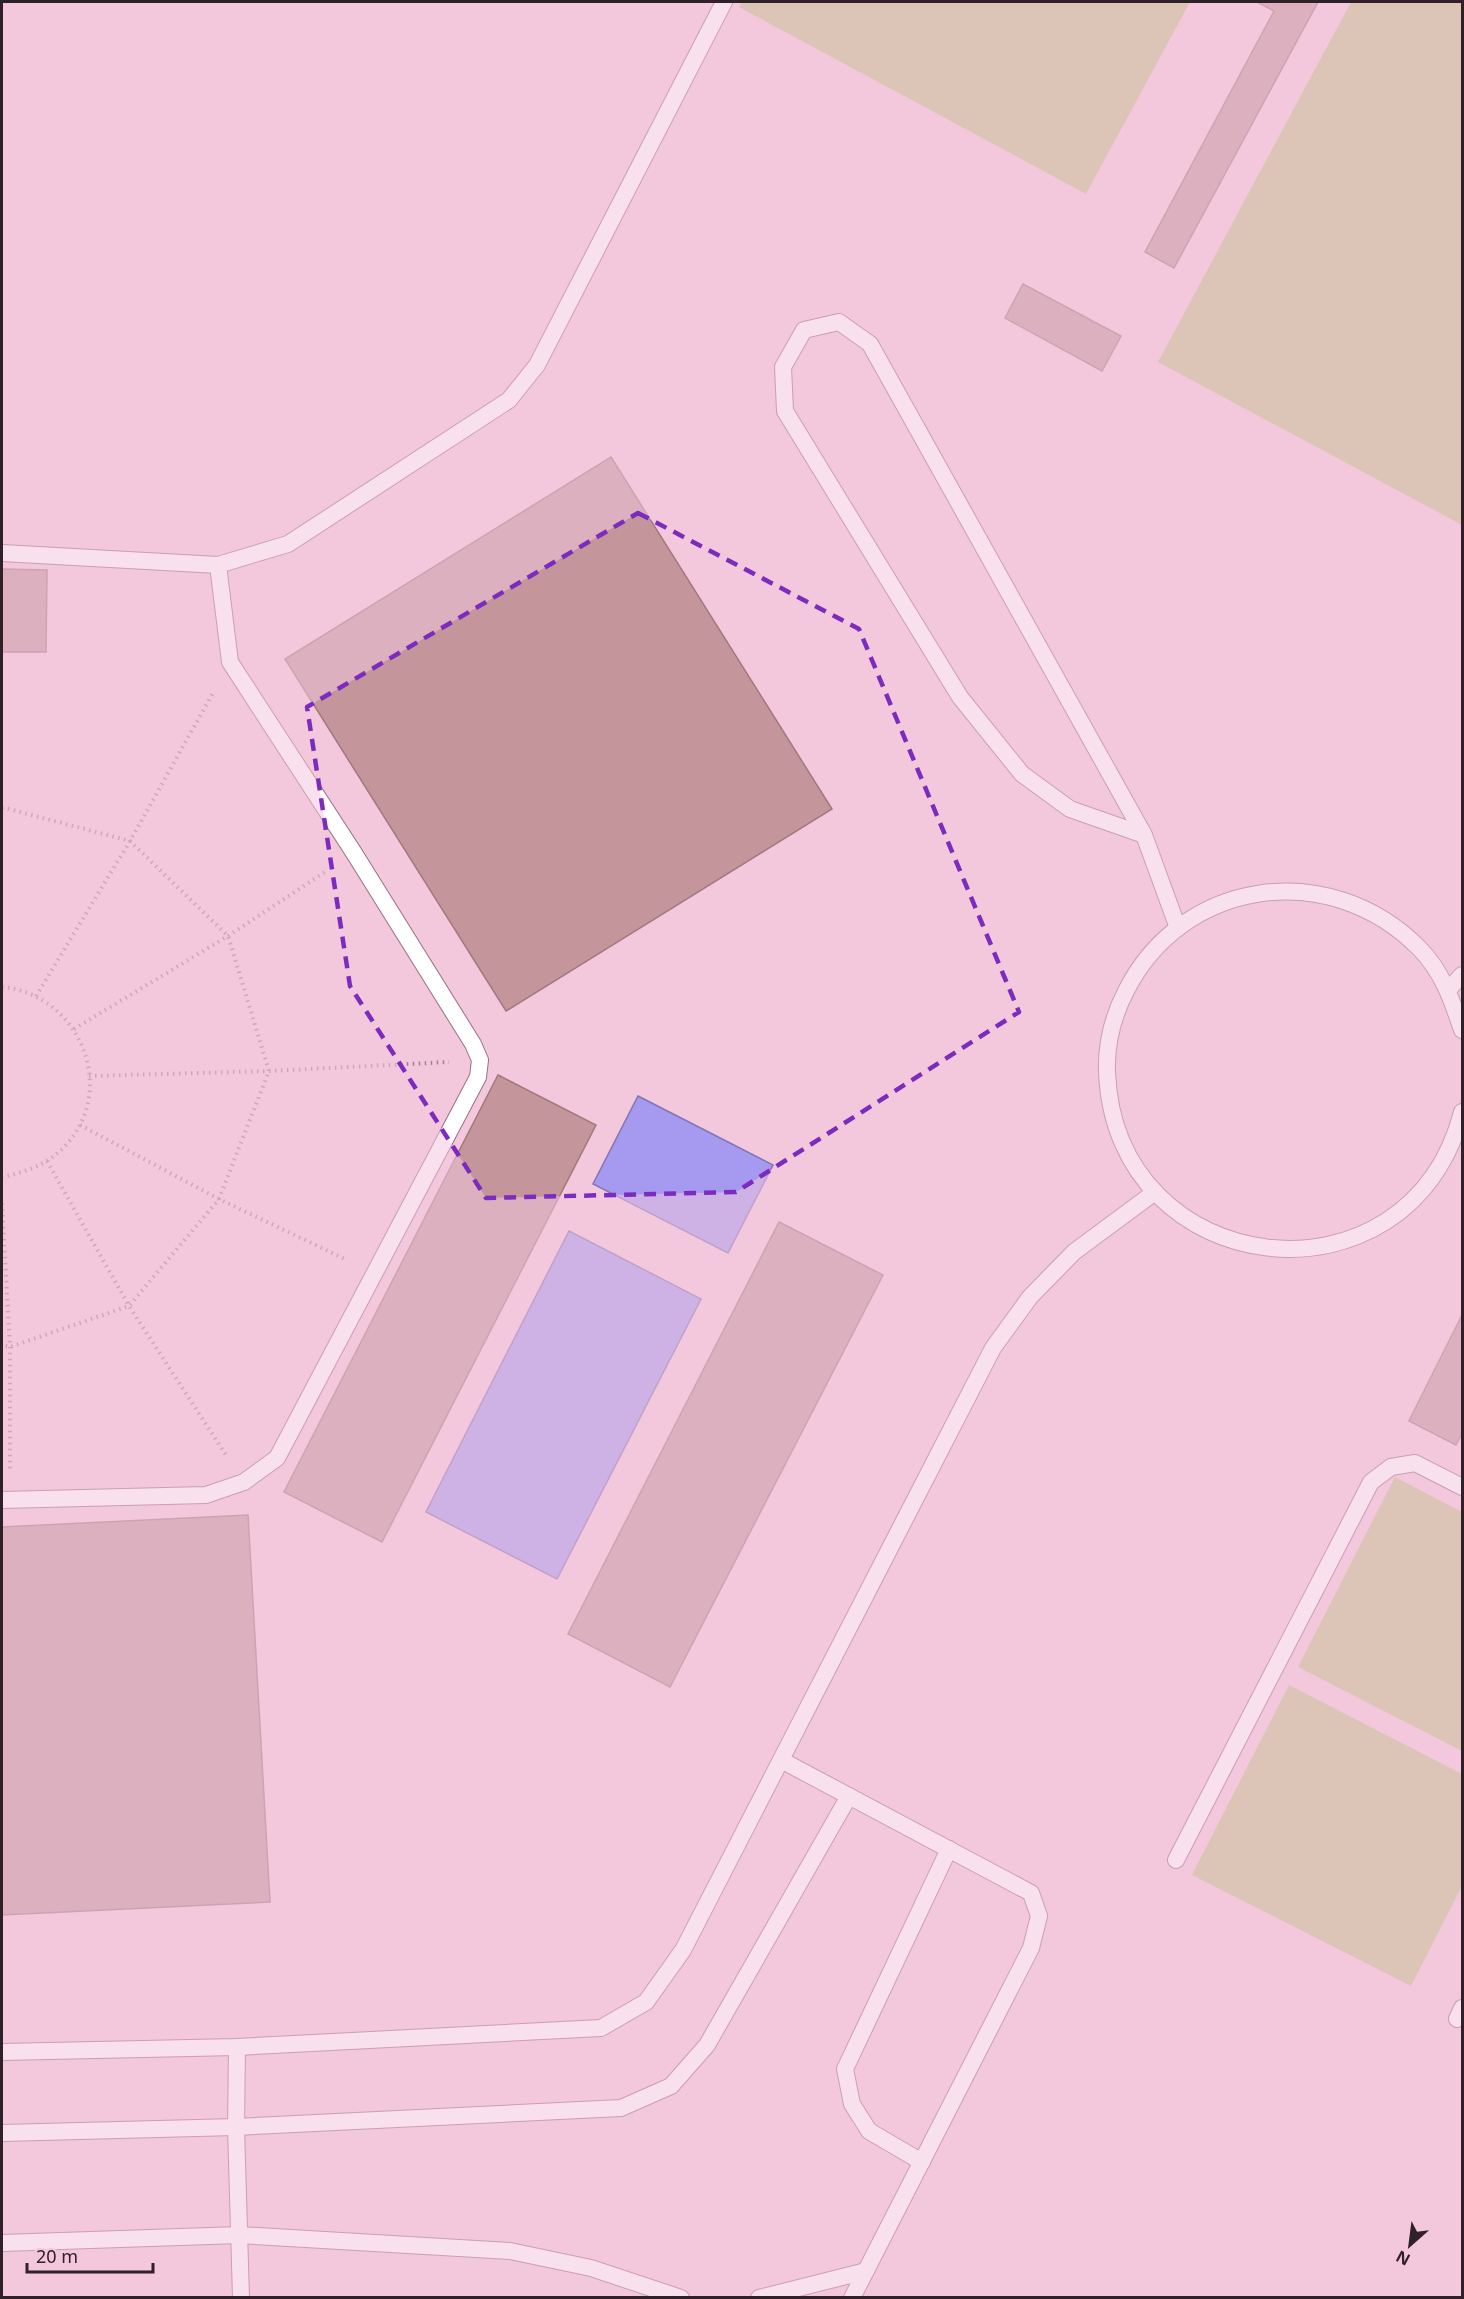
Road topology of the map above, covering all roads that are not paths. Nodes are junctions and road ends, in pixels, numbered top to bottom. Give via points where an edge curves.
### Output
1 (724, 2) edge
2 (2, 553) edge
3 (218, 565) junction
4 (1144, 835) junction
5 (1178, 928) junction
6 (1462, 975) edge
7 (1449, 989) junction
8 (1462, 1030) edge
9 (1462, 1112) edge
10 (1155, 1192) junction
11 (1462, 1487) edge
12 (6, 1500) edge
13 (781, 1760) junction
14 (849, 1796) junction
15 (949, 1849) junction
16 (1176, 1860) dead end
17 (237, 2046) junction
18 (2, 2052) edge
19 (236, 2127) junction
20 (2, 2133) edge
21 (921, 2162) junction
22 (239, 2235) junction
23 (2, 2243) edge
24 (866, 2271) junction
25 (241, 2298) edge
26 (681, 2298) edge
27 (759, 2298) edge
28 (852, 2298) edge

1 - 3 lane via 537,365 509,400 288,544
2 - 3 lane
3 - 12 lane via 230,662 473,1044 480,1060 478,1077 277,1458 244,1482 206,1495
4 - 4 lane via 1070,808 1022,774 960,697 785,411 783,367 804,330 839,322 870,344
4 - 5 lane
5 - 7 lane via 1205,910 1269,891 1335,897 1366,909 1395,927 1420,949
5 - 10 lane via 1153,950 1134,976 1118,1006 1109,1038 1110,1104 1119,1136
6 - 7 lane
7 - 8 lane
9 - 10 lane via 1457,1135 1442,1165 1422,1191 1379,1225 1338,1243 1272,1250 1240,1244 1208,1232
10 - 13 lane via 1074,1252 1030,1297 993,1348
11 - 16 lane via 1415,1463 1391,1467 1371,1482
13 - 14 lane
13 - 17 lane via 683,1950 646,2002 600,2028
14 - 15 lane
14 - 19 lane via 707,2045 671,2086 621,2108
15 - 21 lane via 845,2069 852,2104 869,2131
15 - 21 lane via 1031,1893 1039,1917 1031,1948
17 - 18 lane
17 - 19 lane
19 - 20 lane
19 - 22 lane
21 - 24 lane
22 - 23 lane
22 - 25 lane
22 - 26 lane via 510,2251 591,2268
24 - 27 lane
24 - 28 lane

